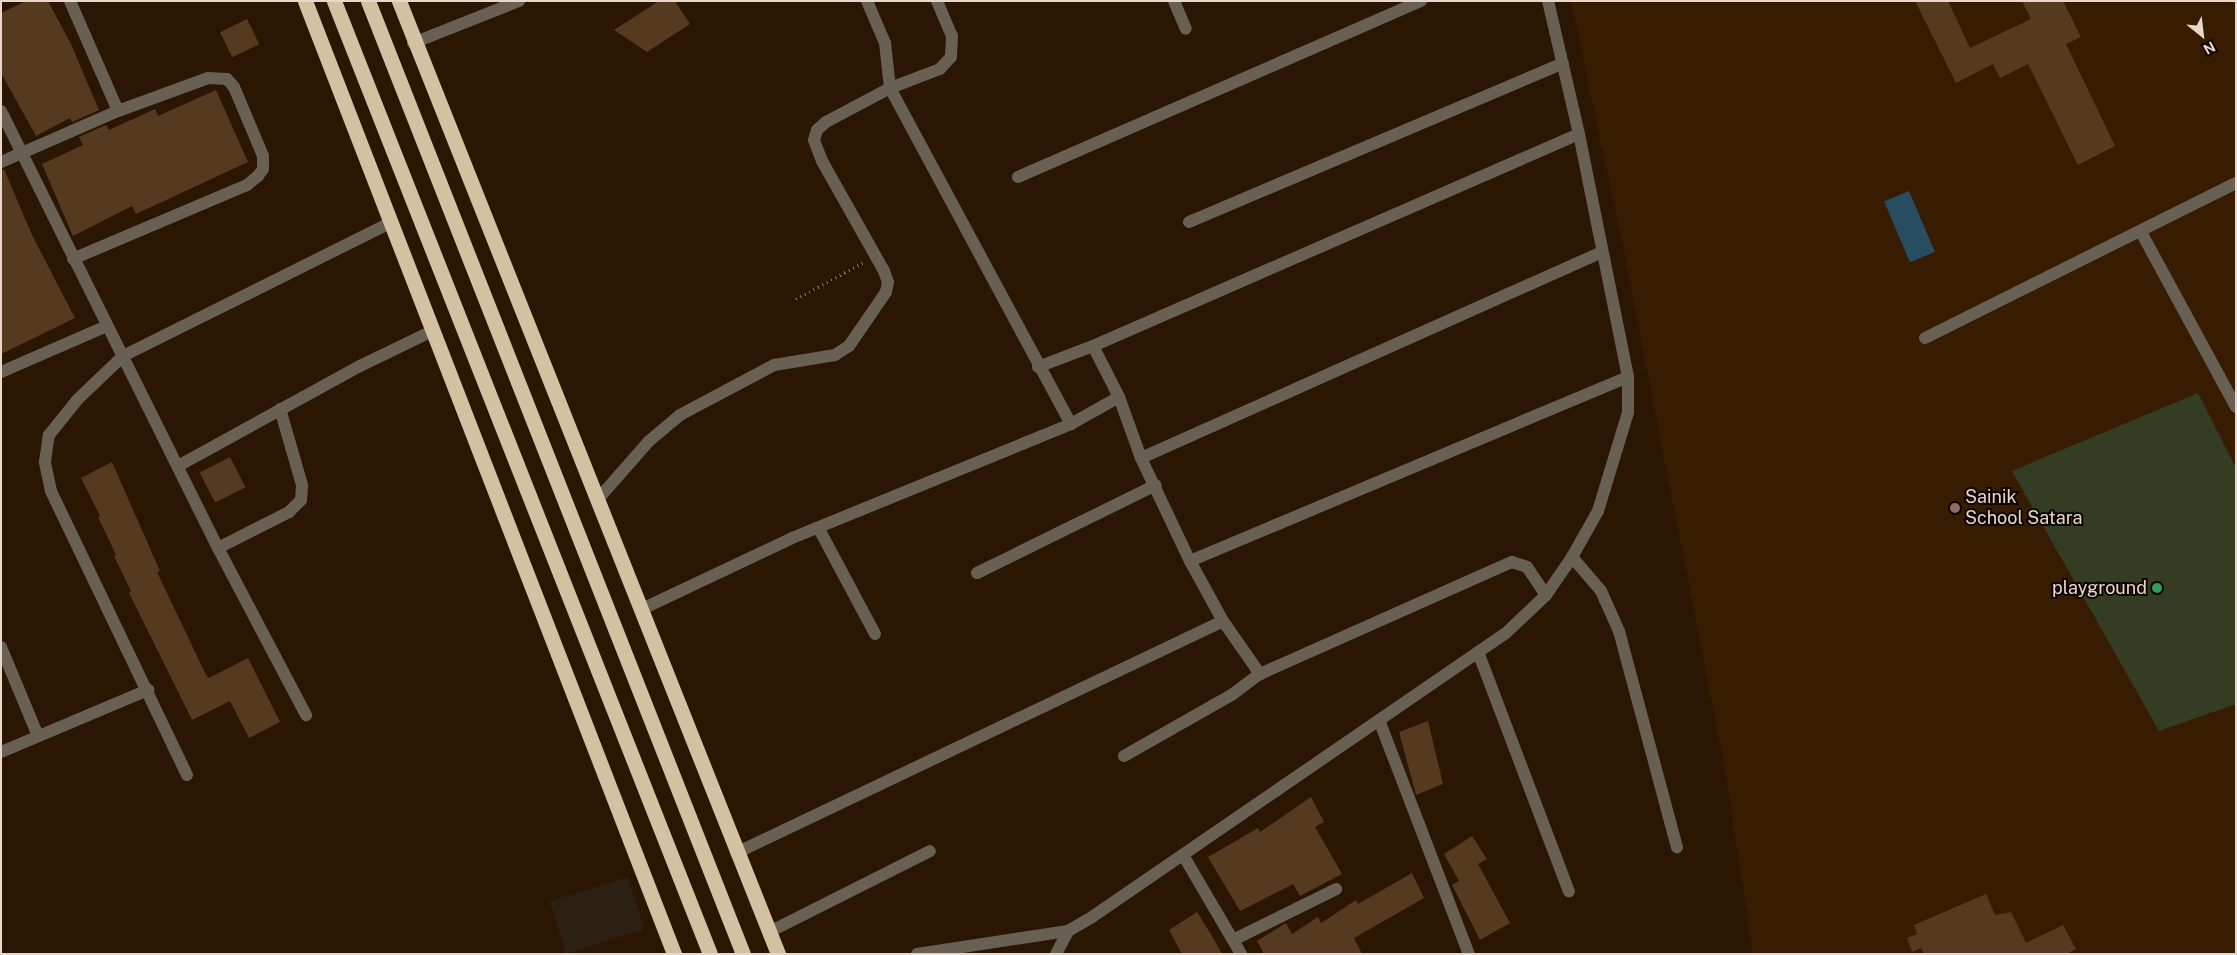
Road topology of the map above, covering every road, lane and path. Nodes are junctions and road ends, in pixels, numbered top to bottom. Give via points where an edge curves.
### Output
1 (70, 1) edge
2 (305, 1) edge
3 (334, 1) edge
4 (368, 1) edge
5 (399, 1) edge
6 (519, 1) edge
7 (867, 1) edge
8 (937, 1) edge
9 (1174, 1) edge
10 (1421, 1) edge
11 (1548, 1) edge
12 (1186, 29) dead end
13 (413, 43) junction
14 (1563, 63) junction
15 (890, 88) junction
16 (1, 111) edge
17 (118, 111) junction
18 (1579, 134) junction
19 (22, 152) junction
20 (1, 162) edge
21 (1018, 177) dead end
22 (2236, 183) edge
23 (1189, 222) dead end
24 (390, 223) junction
25 (2141, 232) junction
26 (1602, 252) junction
27 (873, 257) junction
28 (73, 259) junction
29 (796, 299) dead end
30 (107, 326) junction
31 (432, 331) junction
32 (1925, 338) dead end
33 (1093, 346) junction
34 (123, 356) junction
35 (1038, 367) junction
36 (1, 372) edge
37 (1628, 377) junction
38 (1118, 397) junction
39 (2236, 407) edge
40 (280, 409) junction
41 (1070, 424) junction
42 (1141, 458) junction
43 (178, 466) junction
44 (1156, 485) junction
45 (599, 498) junction
46 (819, 528) junction
47 (218, 548) junction
48 (1572, 557) junction
49 (1190, 561) junction
50 (977, 573) dead end
51 (1546, 595) junction
52 (642, 609) junction
53 (1223, 621) junction
54 (875, 634) dead end
55 (1, 647) edge
56 (1478, 652) junction
57 (1260, 674) junction
58 (148, 690) junction
59 (306, 715) dead end
60 (1379, 720) junction
61 (38, 736) junction
62 (1, 752) edge
63 (1124, 756) dead end
64 (187, 775) dead end
65 (1677, 847) dead end
66 (930, 851) dead end
67 (736, 853) junction
68 (1183, 855) junction
69 (1336, 890) dead end
70 (1569, 891) dead end
71 (1068, 931) junction
72 (769, 932) junction
73 (1233, 940) junction
74 (674, 954) edge
75 (710, 954) edge
76 (743, 954) edge
77 (778, 954) edge
78 (917, 954) edge
79 (1056, 954) edge
80 (1241, 954) edge
81 (1469, 954) edge

1 - 17 street
2 - 24 highway
3 - 75 highway
4 - 76 highway
5 - 13 highway
6 - 13 street
7 - 15 street via 885,43
8 - 15 street via 952,36 951,58 940,69
9 - 12 street
10 - 21 street
11 - 14 street
13 - 45 highway
14 - 18 street
14 - 23 street
15 - 27 street via 826,122 817,130 814,140
15 - 35 street
16 - 19 street
17 - 19 street
17 - 28 street via 208,78 227,79 234,86 263,156 263,169 247,185
18 - 26 street
18 - 33 street
19 - 20 street
19 - 28 street
22 - 25 street
24 - 31 highway
24 - 34 street
25 - 32 street
25 - 39 street
26 - 37 street
26 - 42 street
27 - 29 path
27 - 45 street via 888,282 886,292 850,346 835,355 774,365 680,415 649,441
28 - 30 street
30 - 34 street
30 - 36 street
31 - 40 street
31 - 74 highway
33 - 35 street
33 - 38 street
34 - 43 street
34 - 58 street via 77,400 49,435 45,462 51,491
35 - 41 street
37 - 48 street via 1628,412 1598,511
37 - 49 street
38 - 41 street
38 - 42 street
40 - 43 street
40 - 47 street via 302,485 301,500 289,512
41 - 46 street
42 - 44 street
43 - 47 street
44 - 49 street
44 - 50 street
45 - 52 highway
46 - 52 street
46 - 54 street
47 - 59 street
48 - 51 street
48 - 65 street via 1601,591 1619,632
49 - 53 street
51 - 56 street via 1506,633
51 - 57 street via 1527,567 1512,562
52 - 67 highway
53 - 57 street
53 - 67 street
55 - 61 street
56 - 60 street
56 - 70 street
57 - 63 street via 1233,694
58 - 61 street
58 - 64 street
60 - 68 street
60 - 81 street
61 - 62 street
66 - 72 street
67 - 72 highway
68 - 71 street
68 - 73 street
69 - 73 street
71 - 78 street
71 - 79 street
72 - 77 highway
73 - 80 street

